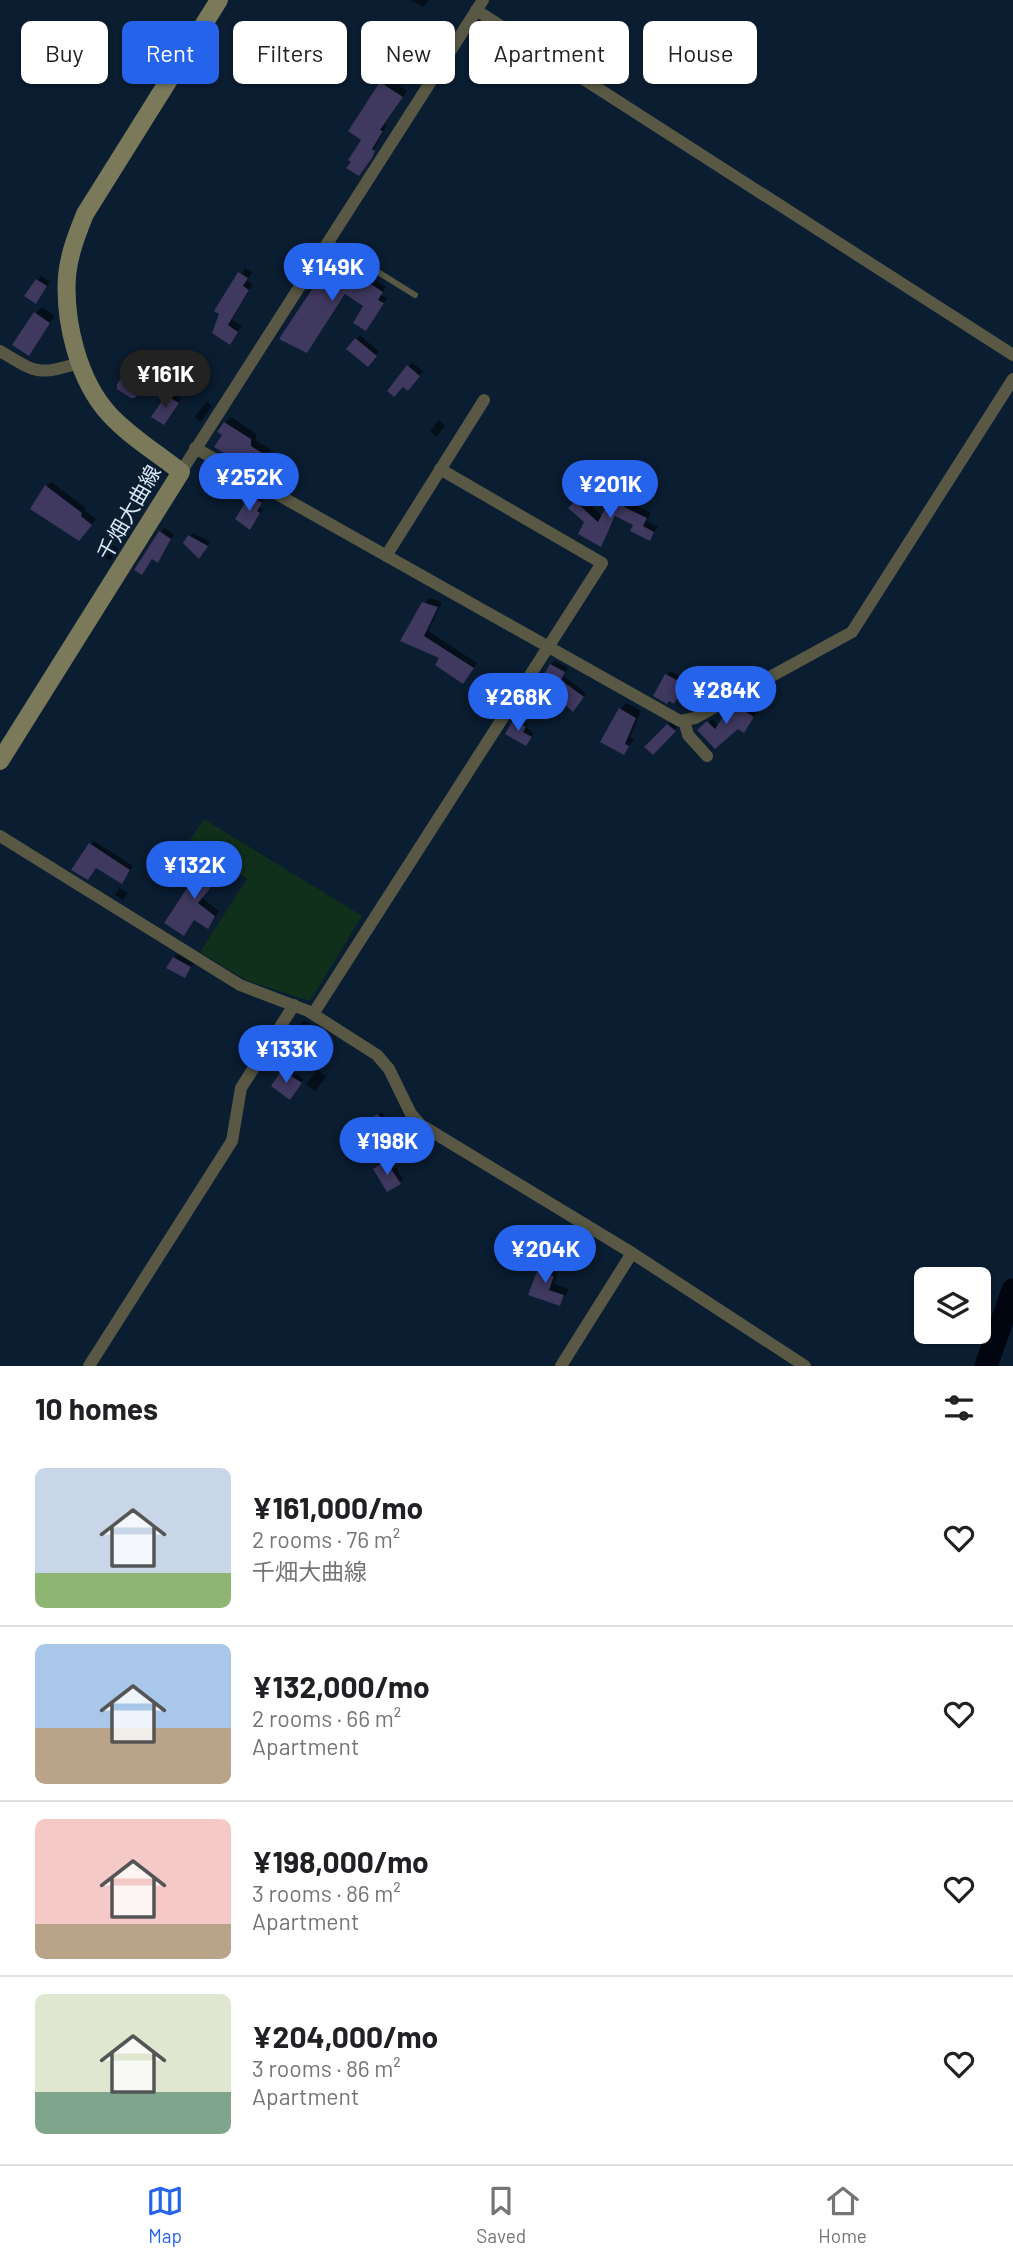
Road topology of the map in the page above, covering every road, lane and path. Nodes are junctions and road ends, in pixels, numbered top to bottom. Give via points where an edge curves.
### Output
1 (219, 0) edge
2 (479, 5) edge
3 (328, 241) junction
4 (415, 295) dead end
5 (0, 351) edge
6 (1013, 355) edge
7 (80, 363) junction
8 (1013, 379) edge
9 (484, 400) dead end
10 (195, 448) junction
11 (440, 470) junction
12 (181, 472) junction
13 (386, 556) junction
14 (548, 646) junction
15 (684, 720) junction
16 (707, 756) dead end
17 (0, 761) edge
18 (0, 836) edge
19 (294, 1005) junction
20 (313, 1014) junction
21 (632, 1254) junction
22 (89, 1366) edge
23 (561, 1366) edge
24 (805, 1366) edge

1 - 7 main road, 千畑大曲線 via 102,182 74,243 67,277
2 - 3 street
2 - 6 street
3 - 4 lane
3 - 10 street
5 - 7 street via 34,371
7 - 12 main road, 千畑大曲線 via 109,414
8 - 15 street via 852,632
9 - 11 street
10 - 12 street
10 - 13 street
11 - 13 street
11 - 14 street via 602,563
12 - 17 main road, 千畑大曲線
13 - 14 street
14 - 15 street
14 - 20 street
15 - 16 street via 688,736
18 - 19 street via 240,985
19 - 20 street
19 - 22 street via 241,1088 232,1142
20 - 21 street via 377,1055 421,1125
21 - 23 street
21 - 24 street

